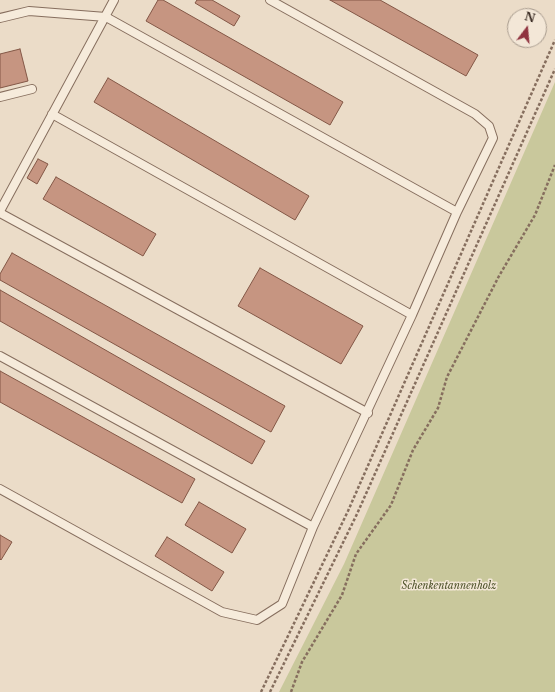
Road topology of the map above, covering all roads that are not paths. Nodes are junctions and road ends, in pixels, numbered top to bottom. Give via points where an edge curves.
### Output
1 (114, 0) edge
2 (270, 0) edge
3 (106, 16) junction
4 (0, 18) edge
5 (32, 89) dead end
6 (0, 97) edge
7 (52, 114) junction
8 (0, 212) edge
9 (457, 212) junction
10 (412, 315) junction
11 (0, 356) edge
12 (368, 413) junction
13 (0, 489) edge
14 (314, 527) junction

1 - 3 lane
2 - 9 lane via 474,114 489,126 493,138
3 - 4 lane via 29,11
3 - 7 lane
3 - 9 lane
5 - 6 lane
7 - 8 lane
7 - 10 lane
8 - 12 lane
9 - 10 lane
10 - 12 lane
11 - 14 lane
12 - 14 lane
13 - 14 lane via 222,612 257,620 282,604

